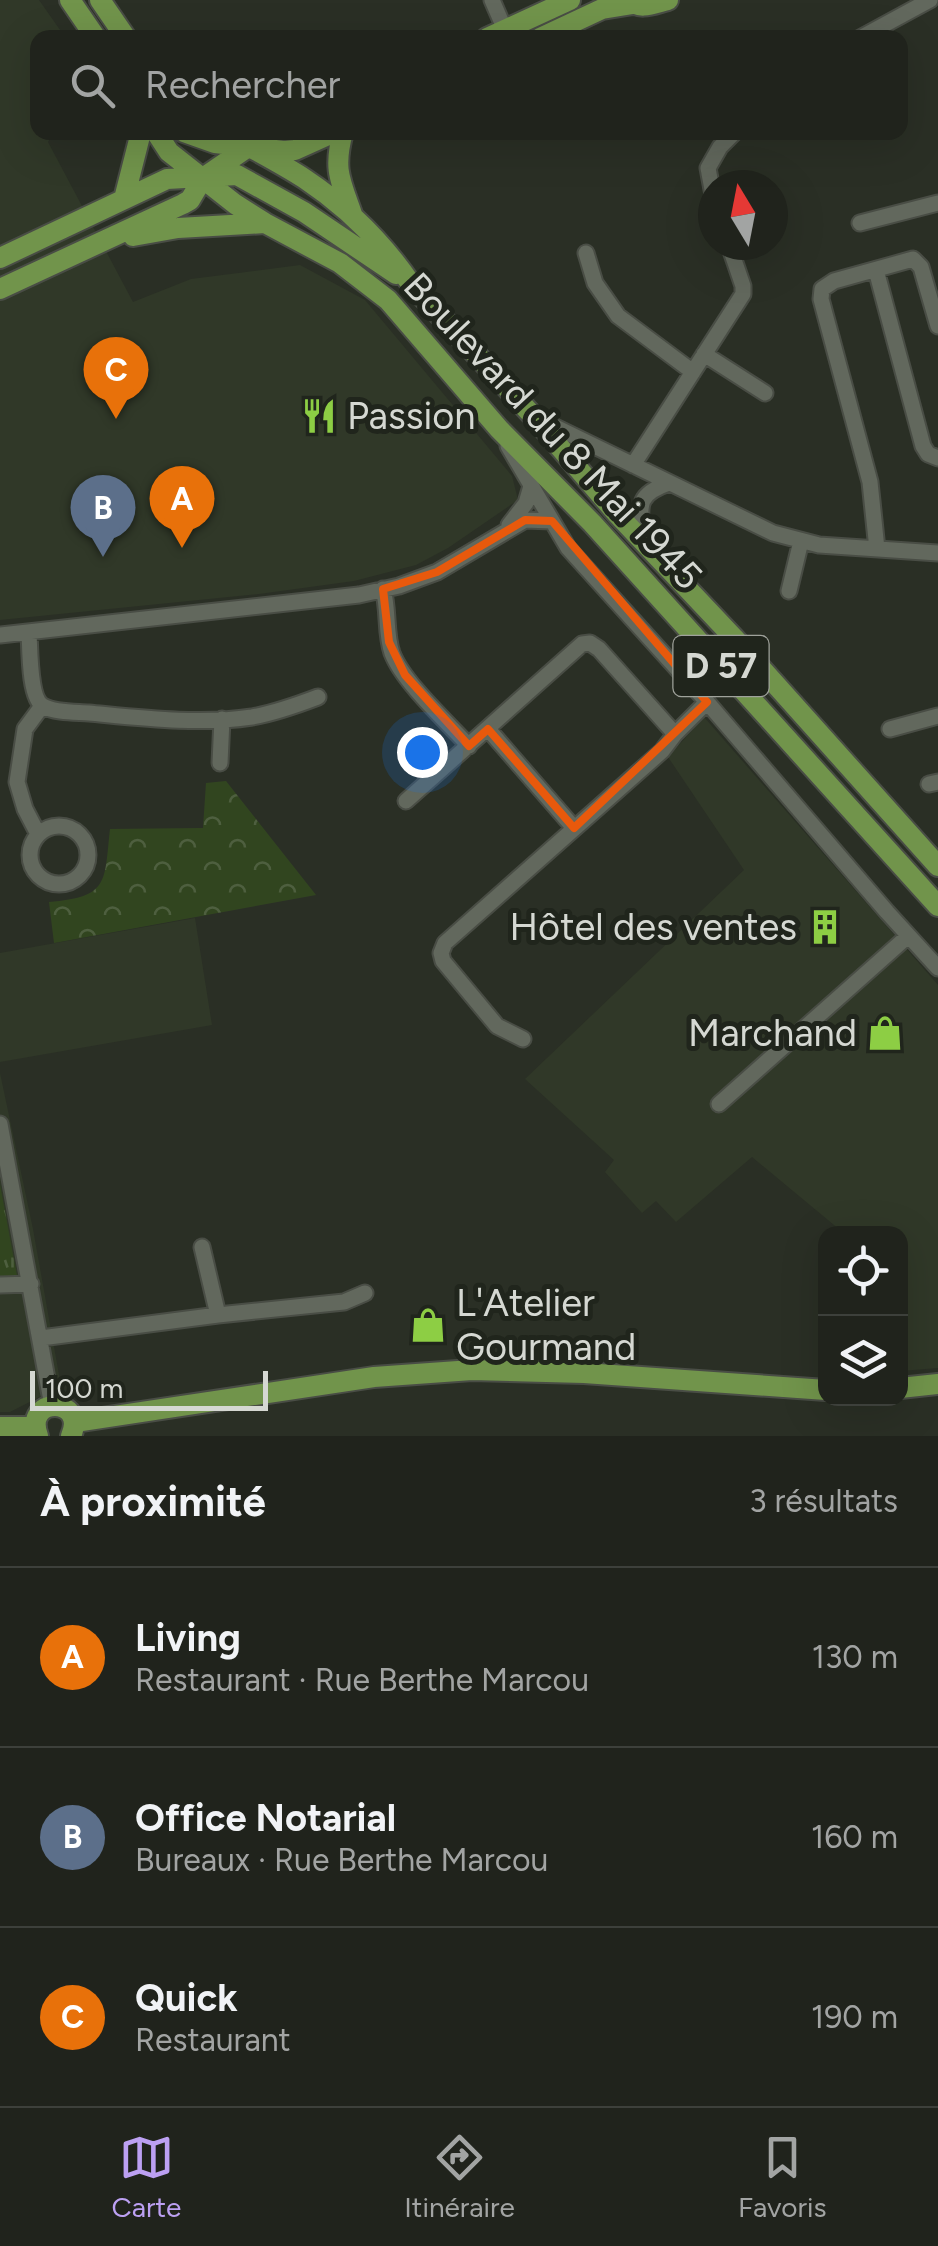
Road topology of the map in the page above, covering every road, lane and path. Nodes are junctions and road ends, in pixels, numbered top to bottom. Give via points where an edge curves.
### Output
1 (70, 0) edge
2 (100, 0) edge
3 (492, 0) edge
4 (570, 0) edge
5 (668, 0) edge
6 (935, 1) edge
7 (631, 2) edge
8 (91, 30) edge
9 (121, 30) edge
10 (496, 30) edge
11 (505, 30) edge
12 (557, 30) edge
13 (876, 30) edge
14 (139, 140) edge
15 (162, 140) edge
16 (207, 140) edge
17 (237, 140) edge
18 (259, 140) edge
19 (317, 140) edge
20 (341, 140) edge
21 (727, 140) edge
22 (249, 147) junction
23 (708, 170) edge
24 (203, 178) junction
25 (257, 186) junction
26 (124, 199) junction
27 (938, 204) edge
28 (353, 216) junction
29 (265, 223) junction
30 (860, 223) dead end
31 (104, 242) junction
32 (586, 253) dead end
33 (0, 258) edge
34 (734, 260) edge
35 (876, 270) junction
36 (410, 284) junction
37 (0, 289) edge
38 (938, 326) edge
39 (704, 354) junction
40 (693, 372) junction
41 (765, 393) dead end
42 (533, 416) junction
43 (499, 430) junction
44 (938, 458) edge
45 (632, 465) junction
46 (669, 483) junction
47 (531, 486) junction
48 (552, 521) junction
49 (506, 530) junction
50 (642, 539) junction
51 (801, 541) junction
52 (878, 549) junction
53 (938, 553) edge
54 (383, 589) junction
55 (789, 591) dead end
56 (29, 632) junction
57 (0, 635) edge
58 (318, 697) dead end
59 (707, 702) junction
60 (42, 706) junction
61 (938, 716) edge
62 (222, 719) junction
63 (488, 728) junction
64 (890, 729) dead end
65 (675, 734) junction
66 (469, 746) junction
67 (220, 763) dead end
68 (406, 802) dead end
69 (574, 828) junction
70 (38, 834) dead end
71 (938, 866) edge
72 (938, 906) edge
73 (908, 936) junction
74 (938, 968) edge
75 (523, 1040) dead end
76 (719, 1104) dead end
77 (0, 1124) edge
78 (202, 1247) dead end
79 (31, 1284) junction
80 (0, 1285) edge
81 (365, 1293) dead end
82 (218, 1315) junction
83 (41, 1338) junction
84 (938, 1384) edge
85 (908, 1387) edge
86 (818, 1389) edge
87 (52, 1406) junction
88 (0, 1427) edge
89 (73, 1429) edge
90 (37, 1431) edge

1 - 8 main road
2 - 9 main road
3 - 10 street
4 - 11 main road
5 - 7 main road
6 - 13 street
7 - 12 main road
14 - 26 main road
15 - 24 main road, Boulevard du 8 Mai 1945
16 - 22 main road
17 - 22 main road, Boulevard du 8 Mai 1945
18 - 22 main road
19 - 22 main road via 294,150
20 - 28 main road via 337,171
21 - 23 street
22 - 24 main road
22 - 25 main road
22 - 28 main road, Boulevard du 8 Mai 1945 / D 57
24 - 25 main road via 237,175
24 - 26 main road via 167,179
24 - 29 main road, Boulevard du 8 Mai 1945 / D 57
24 - 31 main road via 190,200
25 - 29 main road
25 - 36 main road
26 - 33 main road
27 - 30 street
28 - 36 main road, Boulevard du 8 Mai 1945 / D 57
29 - 31 main road via 178,228
29 - 43 main road, Boulevard du 8 Mai 1945 / D 57 via 340,264 388,300
31 - 37 main road
32 - 40 street via 595,283 618,316
34 - 39 street via 742,294
35 - 38 street via 913,259
35 - 44 street via 923,446
35 - 52 street via 834,282 822,289 822,299 870,482
36 - 42 main road, Boulevard du 8 Mai 1945 / D 57
39 - 40 street
39 - 41 street
40 - 45 street
42 - 45 street
42 - 50 main road, Boulevard du 8 Mai 1945 / D 57
43 - 47 street
43 - 72 main road, Boulevard du 8 Mai 1945 / D 57 via 592,523
45 - 46 street
46 - 50 street via 644,498
46 - 51 street
47 - 48 street
47 - 49 street
48 - 49 street via 525,520
48 - 59 street via 568,548
49 - 54 street via 437,572
50 - 71 main road, Boulevard du 8 Mai 1945 / D 57
51 - 52 street
51 - 55 street
52 - 53 street
54 - 56 street
54 - 66 street via 393,656
56 - 57 street
56 - 60 street via 35,696
58 - 62 street
59 - 65 street
59 - 73 street
60 - 62 street
60 - 70 street via 25,729 17,782
61 - 64 street
62 - 67 street
63 - 65 street via 590,643
63 - 66 street
63 - 69 street
65 - 69 street
66 - 68 street
69 - 75 street via 441,952 496,1026
73 - 74 street
73 - 76 street
77 - 79 street
78 - 82 street
79 - 80 street
79 - 83 street
81 - 82 street via 344,1302
82 - 83 street
83 - 87 street
84 - 85 main road
86 - 89 main road via 472,1370 374,1377
87 - 89 main road via 69,1411
87 - 90 main road via 41,1411
88 - 90 main road

